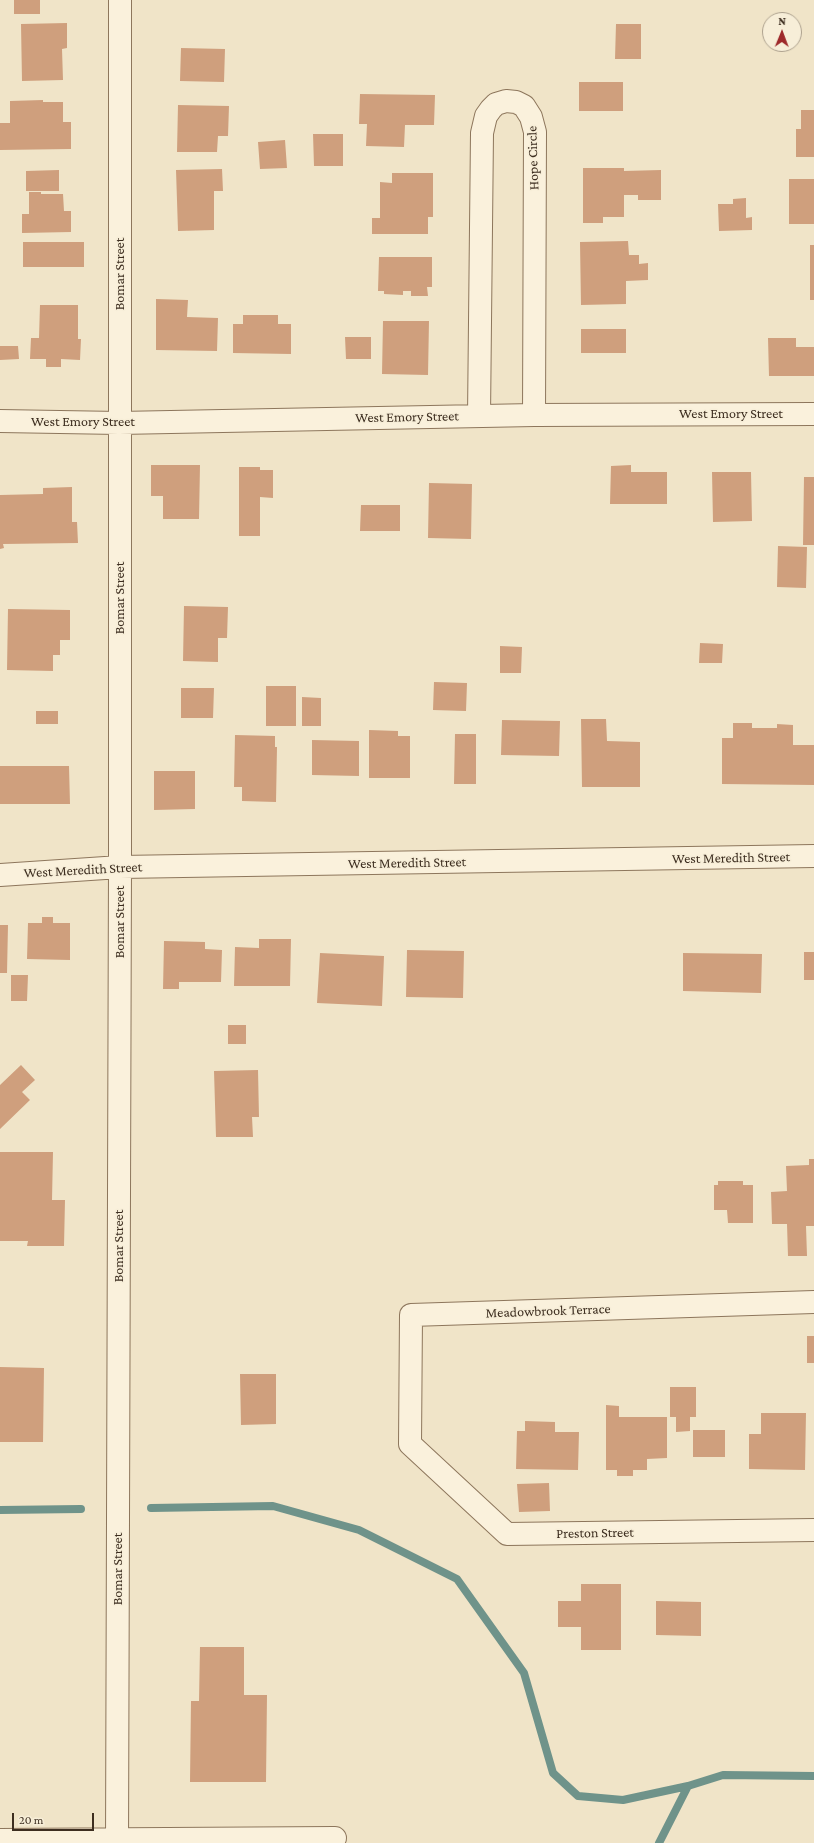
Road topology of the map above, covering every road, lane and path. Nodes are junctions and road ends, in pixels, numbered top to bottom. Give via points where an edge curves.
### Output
1 (120, 0) edge
2 (814, 414) edge
3 (534, 415) junction
4 (479, 416) junction
5 (0, 421) edge
6 (120, 423) junction
7 (814, 856) edge
8 (120, 867) junction
9 (0, 875) edge
10 (814, 1302) edge
11 (410, 1444) joint
12 (814, 1530) edge
13 (335, 1838) dead end
14 (0, 1840) edge
15 (117, 1841) edge

1 - 6 street, Bomar Street
2 - 3 street, West Emory Street
3 - 4 street, West Emory Street
3 - 4 street, Hope Circle via 535,132 531,117 524,106 506,101 496,104 491,109 482,133
4 - 6 street, West Emory Street
5 - 6 street, West Emory Street
6 - 8 street, Bomar Street
7 - 8 street, West Meredith Street
8 - 9 street, West Meredith Street
8 - 15 street, Bomar Street
10 - 11 street, Meadowbrook Terrace via 412,1315
11 - 12 street, Preston Street via 506,1534
13 - 15 street
14 - 15 street

